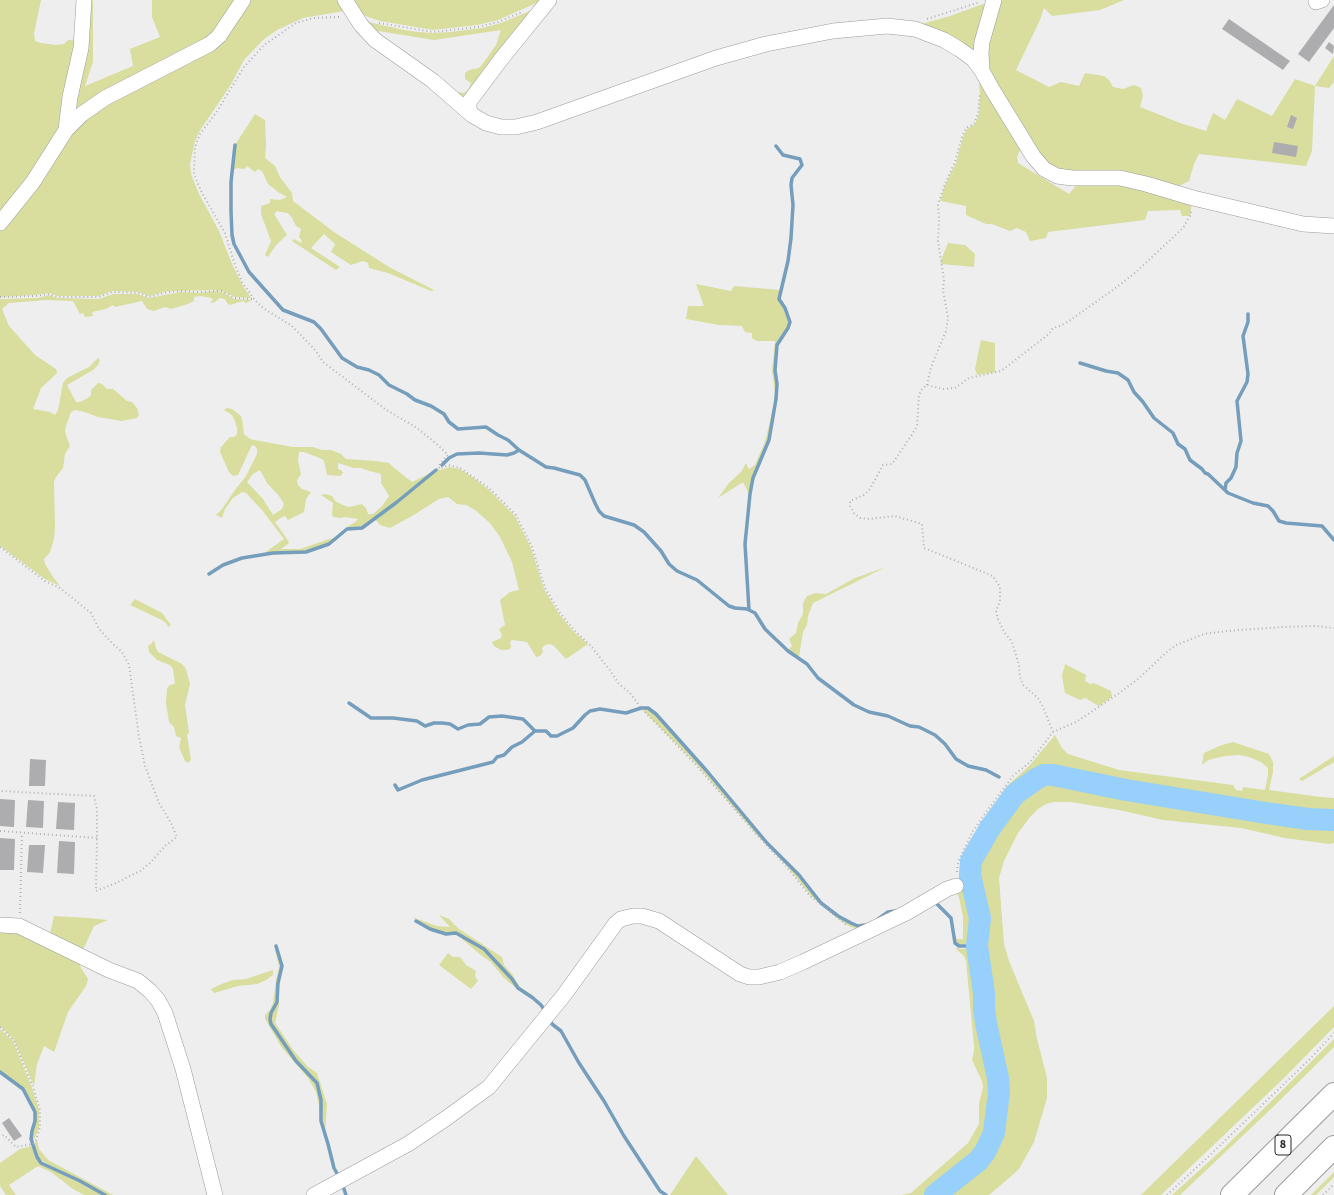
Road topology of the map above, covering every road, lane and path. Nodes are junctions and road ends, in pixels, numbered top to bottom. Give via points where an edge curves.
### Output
1 (84, 0) edge
2 (243, 0) edge
3 (345, 0) edge
4 (983, 0) edge
5 (994, 0) edge
6 (548, 2) edge
7 (356, 16) junction
8 (920, 21) dead end
9 (982, 71) junction
10 (472, 115) junction
11 (66, 130) junction
12 (1194, 198) junction
13 (0, 223) edge
14 (1334, 226) edge
15 (0, 298) edge
16 (254, 299) junction
17 (927, 385) junction
18 (0, 547) edge
19 (1334, 628) edge
20 (1053, 732) junction
21 (0, 792) edge
22 (0, 831) edge
23 (22, 832) junction
24 (97, 838) junction
25 (956, 886) joint
26 (0, 925) edge
27 (19, 926) junction
28 (864, 932) junction
29 (0, 1027) edge
30 (1334, 1033) edge
31 (1334, 1094) edge
32 (0, 1138) edge
33 (1334, 1147) edge
34 (1334, 1184) edge
35 (215, 1195) edge
36 (314, 1195) edge
37 (1167, 1195) edge
38 (1232, 1195) edge
39 (1286, 1195) edge
40 (1323, 1195) edge

1 - 11 street via 81,48 70,97
2 - 11 street via 219,36 210,44 105,98 82,114
3 - 7 street
4 - 8 path
5 - 9 street via 982,42
6 - 7 path via 498,22 433,32 379,23
6 - 10 street via 469,102
7 - 10 street via 375,40 433,81
7 - 16 path via 313,18 296,23 264,45 244,67 200,134 195,147 194,174 225,233 242,282
9 - 10 street via 959,49 934,36 915,29 887,26 833,31 766,44 716,58 537,122 516,127 486,123
9 - 12 street via 1028,150 1044,169 1057,176 1072,178 1120,178
9 - 17 path via 978,114 974,124 966,128 962,137 938,204 938,241 948,318
11 - 13 street via 34,182
12 - 14 street via 1303,224
12 - 17 path via 1190,216 1183,228 1136,272 1069,321 1053,328 1001,372 969,378 955,388 943,389
15 - 16 path via 49,294 58,297 99,297 112,292 139,293 149,297 168,292 215,291 234,298
16 - 28 path via 263,308 292,326 334,371 434,441 448,455 438,466 440,469 448,465 460,468 489,488 516,515 532,547 544,588 560,613 591,646 619,684 696,765 810,896 841,922
17 - 20 path via 919,395 917,426 911,436 892,464 883,465 870,489 864,495 850,501 850,506 860,518 895,516 922,524 924,548 993,576 1000,587 1000,601 996,611 998,619 1012,642 1023,685 1044,707
18 - 24 path via 45,581 60,588 91,613 99,629 122,652 129,665 143,761 155,793 177,837 140,870 96,891
19 - 20 path via 1283,626 1204,634 1190,638 1168,651 1138,679 1090,714
20 - 25 path via 1030,762 1009,781 973,831 958,862
21 - 24 path via 94,796
22 - 23 path
23 - 24 path
23 - 27 path
25 - 28 street
26 - 27 street
27 - 35 street via 138,982 158,1000 165,1013 183,1069
28 - 36 street via 780,972 749,977 722,963 659,921 642,916 621,919 490,1087 408,1144
29 - 32 path via 14,1041 34,1087 40,1110 40,1127 33,1144 16,1147 4,1135
30 - 37 path
31 - 38 highway, 8
33 - 39 highway
34 - 40 path

